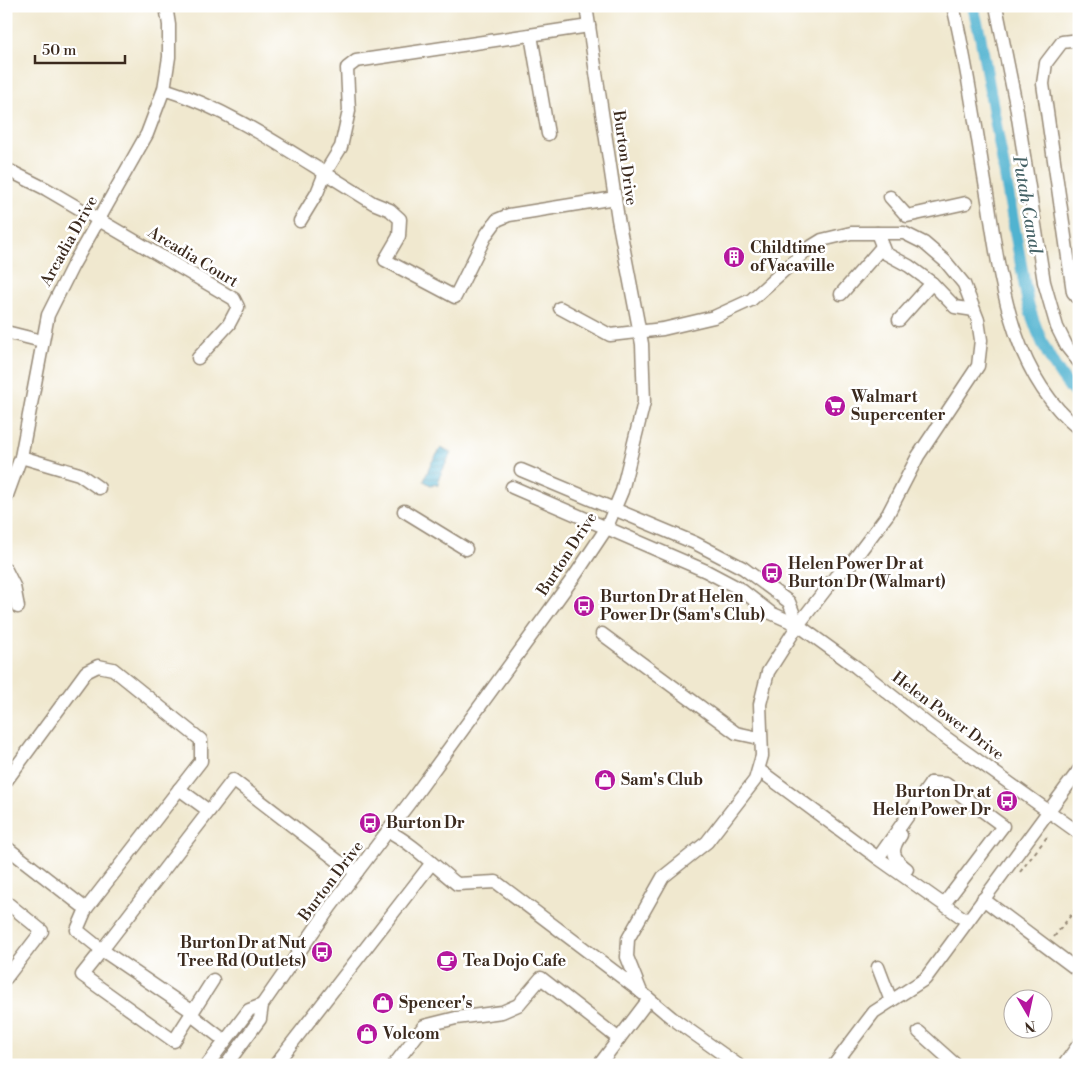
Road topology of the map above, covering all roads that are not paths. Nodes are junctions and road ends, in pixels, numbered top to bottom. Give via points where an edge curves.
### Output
1 (166, 6) edge
2 (586, 6) edge
3 (952, 6) edge
4 (996, 6) edge
5 (589, 26) junction
6 (531, 35) junction
7 (1079, 40) edge
8 (164, 88) junction
9 (548, 134) dead end
10 (6, 169) edge
11 (325, 174) junction
12 (890, 197) dead end
13 (615, 198) junction
14 (966, 204) dead end
15 (99, 219) junction
16 (300, 221) dead end
17 (877, 233) junction
18 (882, 247) junction
19 (932, 283) junction
20 (841, 294) dead end
21 (1079, 299) edge
22 (560, 308) dead end
23 (974, 310) junction
24 (899, 320) dead end
25 (6, 332) edge
26 (641, 332) junction
27 (42, 341) junction
28 (198, 358) dead end
29 (1079, 362) edge
30 (1079, 429) edge
31 (21, 457) junction
32 (521, 470) dead end
33 (512, 487) dead end
34 (99, 488) dead end
35 (6, 498) edge
36 (614, 510) junction
37 (404, 511) dead end
38 (606, 529) junction
39 (466, 549) dead end
40 (6, 570) edge
41 (18, 607) dead end
42 (798, 625) junction
43 (602, 634) dead end
44 (759, 738) junction
45 (759, 770) junction
46 (1079, 770) edge
47 (6, 782) edge
48 (931, 783) junction
49 (179, 789) junction
50 (1048, 810) junction
51 (209, 811) junction
52 (388, 831) junction
53 (1079, 833) edge
54 (6, 847) edge
55 (878, 858) junction
56 (431, 864) junction
57 (357, 872) junction
58 (983, 899) junction
59 (6, 902) edge
60 (944, 904) junction
61 (86, 909) junction
62 (967, 921) junction
63 (102, 950) junction
64 (878, 967) dead end
65 (1079, 971) edge
66 (6, 978) edge
67 (213, 980) dead end
68 (645, 996) junction
69 (890, 1001) junction
70 (262, 1005) junction
71 (193, 1012) junction
72 (919, 1032) dead end
73 (228, 1038) junction
74 (619, 1039) junction
75 (1079, 1044) edge
76 (722, 1060) edge
77 (207, 1065) edge
78 (226, 1065) edge
79 (275, 1065) edge
80 (394, 1065) edge
81 (599, 1065) edge
82 (738, 1065) edge
83 (834, 1065) edge
84 (956, 1065) edge
85 (1064, 1065) edge

1 - 8 street, Arcadia Drive via 169,57
2 - 5 street, Burton Drive
3 - 30 street via 1000,278 1015,332 1042,388
4 - 29 street via 1016,105 1044,282 1057,327
5 - 6 street
5 - 13 street, Burton Drive
6 - 9 street
6 - 11 street via 356,61 347,68 349,111 341,147
7 - 21 street via 1062,42 1046,63 1043,84 1073,292
8 - 11 street via 192,97
8 - 15 street, Arcadia Drive via 147,134
10 - 15 street
11 - 13 street via 390,210 400,219 399,236 385,260 455,297 497,220 508,215
11 - 16 street
12 - 14 street via 908,216
13 - 26 street, Burton Drive
15 - 27 street, Arcadia Drive via 48,315
15 - 28 street, Arcadia Court via 234,299 238,307 229,324
17 - 18 street
17 - 23 street via 904,234 924,243 964,284
17 - 26 street via 852,233 822,240 750,300 732,311
18 - 19 street via 885,253
18 - 20 street
19 - 23 street via 956,307
19 - 24 street
22 - 26 street via 604,334
23 - 42 street via 981,340 978,366 918,456 888,514
25 - 27 street
26 - 36 street, Burton Drive via 644,402
27 - 31 street, Arcadia Drive
31 - 34 street via 78,474
31 - 35 street, Arcadia Drive
32 - 36 street
33 - 38 street, Helen Power Drive
36 - 38 street, Burton Drive
36 - 42 street via 695,543 743,568 789,602
37 - 39 street
38 - 42 street, Helen Power Drive via 706,571 740,589 771,613
38 - 52 street, Burton Drive
40 - 41 street via 14,586
42 - 44 street via 768,672 760,704
42 - 50 street, Helen Power Drive via 931,727
43 - 44 street via 736,733
44 - 45 street via 762,756
45 - 55 street
45 - 68 street via 755,780 707,842 663,877 628,939 627,957
46 - 50 street
47 - 49 street via 86,672 98,666 113,669 201,740 201,761
48 - 55 street
48 - 60 street via 932,793 894,845 893,855 897,862 938,891
48 - 60 street via 946,784 1003,826
49 - 51 street
49 - 61 street
50 - 53 street, Helen Power Drive
50 - 58 street
51 - 57 street via 233,780
51 - 63 street
52 - 56 street via 408,841
52 - 57 street, Burton Drive
54 - 61 street
55 - 60 street
56 - 68 street via 457,884 496,882
56 - 79 street
57 - 70 street, Burton Drive
58 - 62 street
58 - 65 street
59 - 66 street via 42,930
60 - 62 street
61 - 63 street via 77,930
62 - 69 street via 925,979
63 - 71 street
63 - 71 street via 82,975 174,1041
64 - 69 street
67 - 71 street
68 - 74 street
68 - 76 street
69 - 83 street via 874,1012
70 - 73 street, Burton Drive via 249,1010
70 - 78 street, Burton Drive via 260,1019
71 - 73 street via 200,1011
72 - 84 street
73 - 77 street, Burton Drive
74 - 80 street via 541,978 518,1005 502,1012 424,1026
74 - 81 street
75 - 85 street
76 - 82 street

